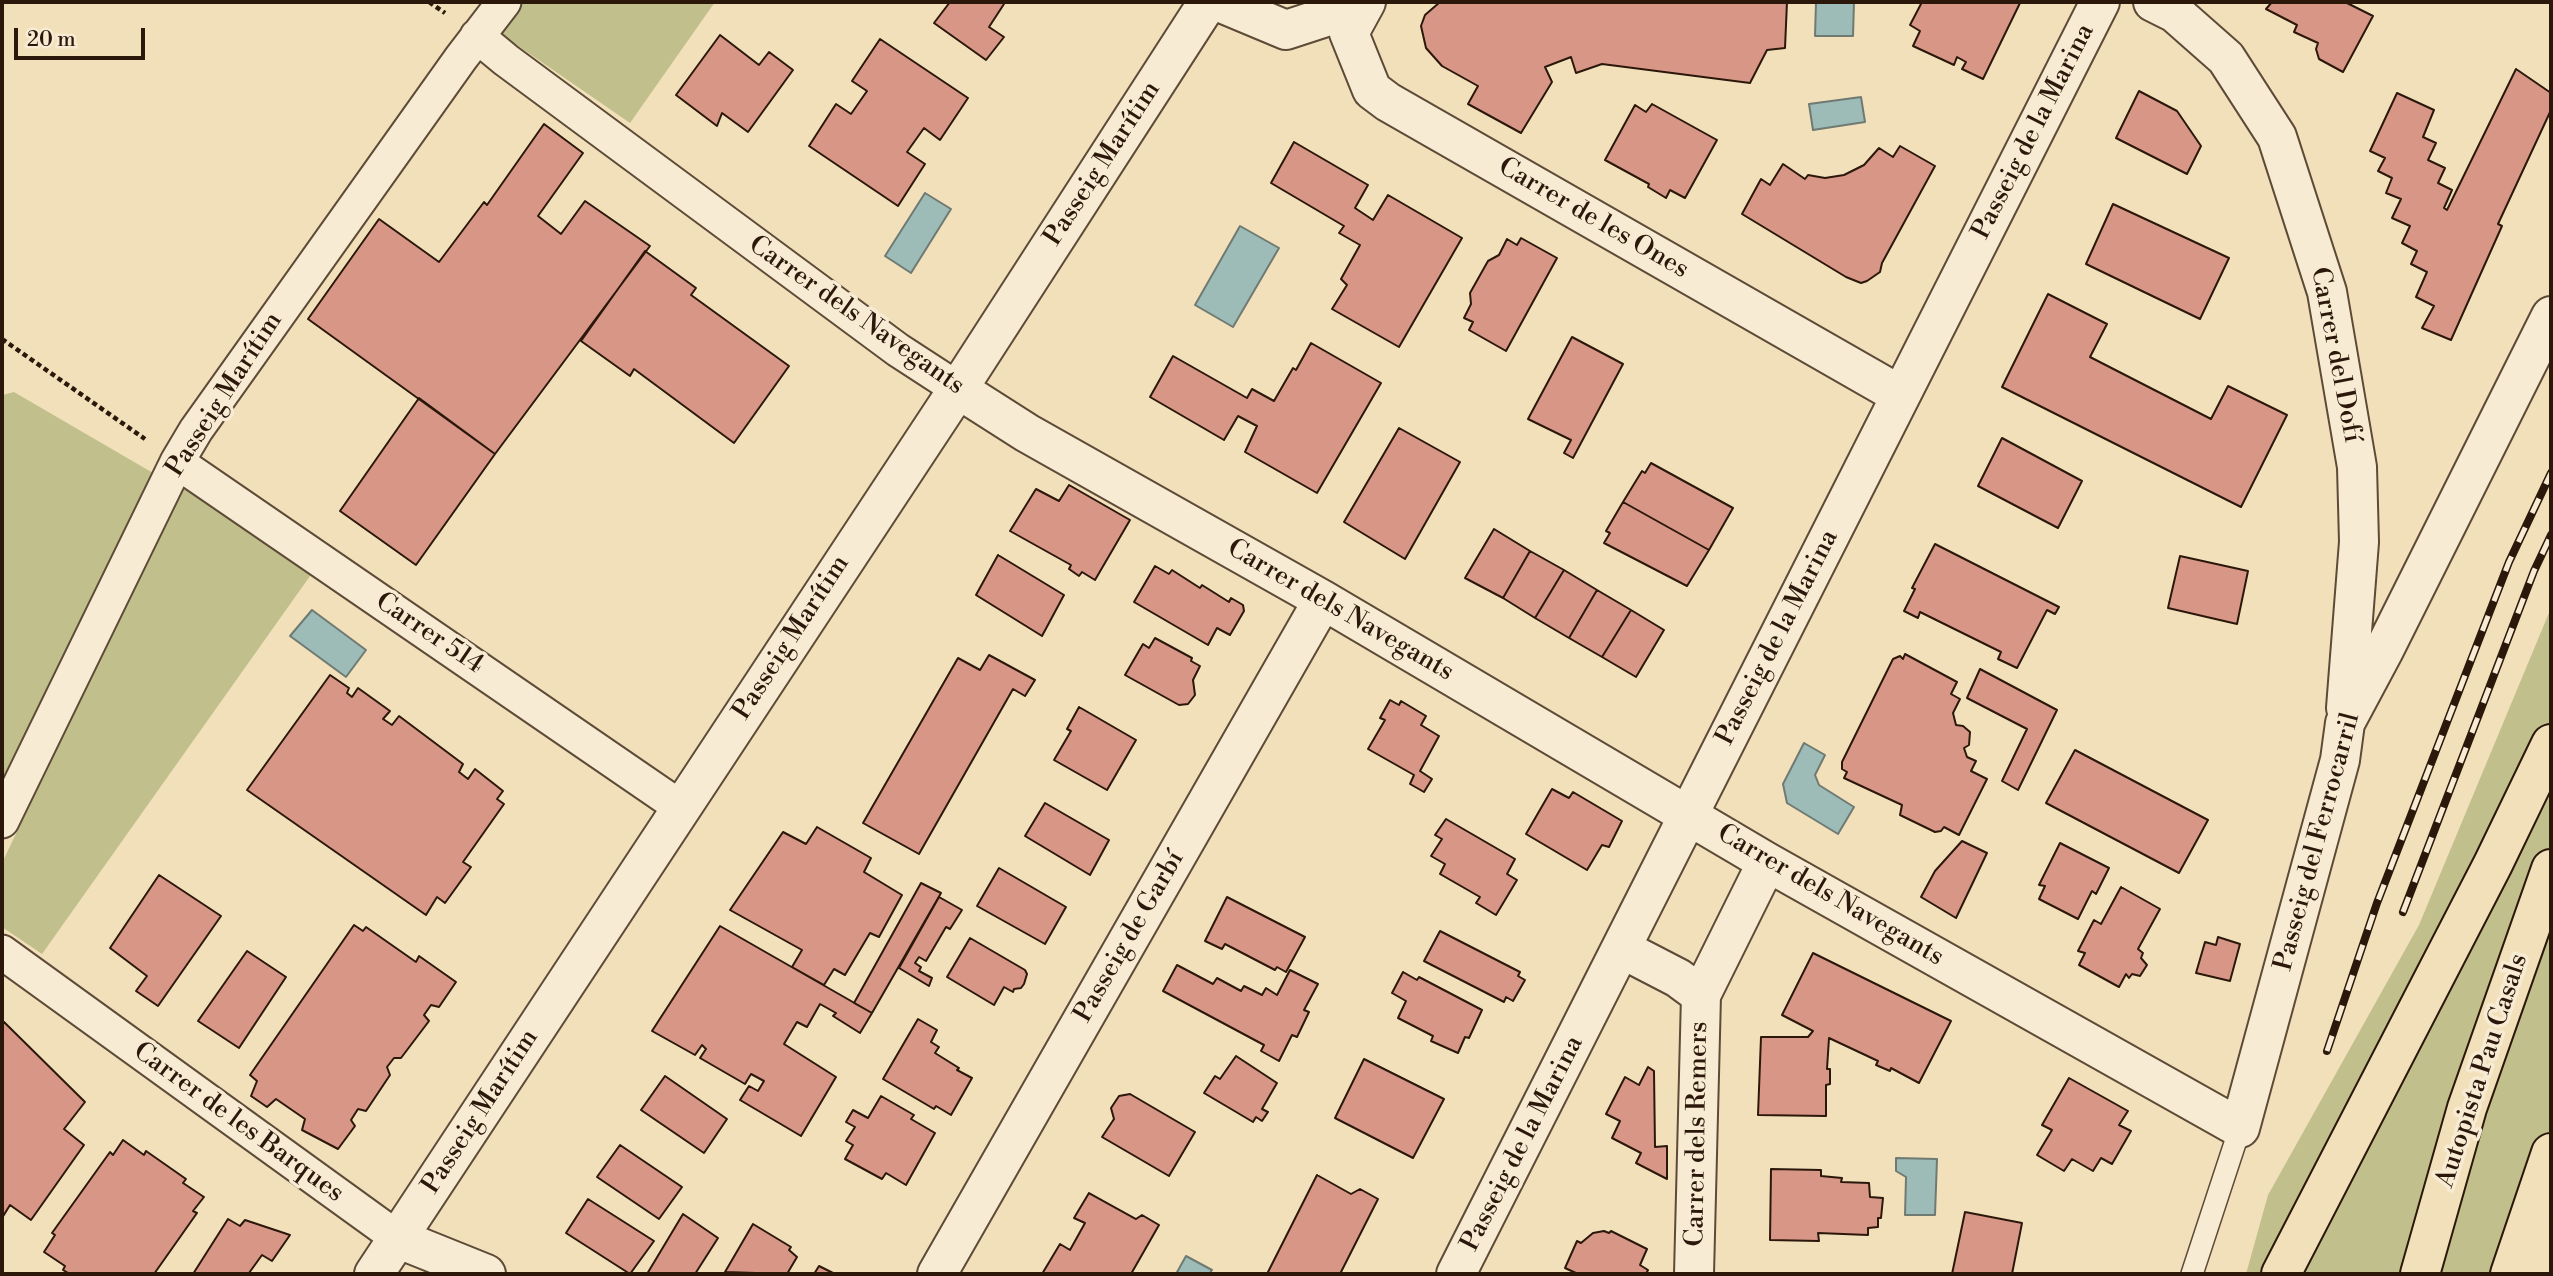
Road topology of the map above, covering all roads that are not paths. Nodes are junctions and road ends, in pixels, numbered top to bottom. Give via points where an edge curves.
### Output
1 (504, 2) edge
2 (1208, 2) edge
3 (1219, 2) edge
4 (1360, 2) edge
5 (1366, 2) edge
6 (2100, 2) edge
7 (2153, 2) edge
8 (477, 36) junction
9 (2551, 316) edge
10 (958, 389) junction
11 (1900, 395) junction
12 (177, 462) junction
13 (1323, 600) junction
14 (2345, 723) junction
15 (2551, 744) edge
16 (680, 807) junction
17 (1689, 814) junction
18 (2, 821) edge
19 (1766, 862) junction
20 (2551, 869) edge
21 (1622, 949) junction
22 (2, 952) edge
23 (1701, 995) junction
24 (2240, 1128) junction
25 (2551, 1153) edge
26 (2551, 1172) edge
27 (398, 1238) junction
28 (374, 1274) edge
29 (486, 1274) edge
30 (937, 1274) edge
31 (1456, 1274) edge
32 (1695, 1274) edge
33 (2192, 1274) edge
34 (2281, 1274) edge
35 (2420, 1274) edge
36 (2510, 1274) edge
37 (2532, 1274) edge

1 - 8 street, Passeig Marítim
2 - 10 street, Passeig Marítim
3 - 4 street via 1286,30
5 - 11 street, Carrer de les Ones via 1349,33 1372,90 1388,102
6 - 11 street, Passeig de la Marina
7 - 14 street, Carrer del Dofí via 2175,13 2226,58 2277,137 2327,292 2357,467 2358,542
8 - 10 street, Carrer dels Navegants via 898,350
8 - 12 street, Passeig Marítim
9 - 14 street, Passeig del Ferrocarril
10 - 13 street, Carrer dels Navegants via 1027,433
10 - 16 street, Passeig Marítim
11 - 17 street, Passeig de la Marina
12 - 16 street, Carrer 514
12 - 18 street, Passeig Marítim
13 - 17 street, Carrer dels Navegants
13 - 30 street, Passeig de Garbí
14 - 24 street, Passeig del Ferrocarril via 2340,760
15 - 34 highway
16 - 27 street, Passeig Marítim
17 - 19 street, Carrer dels Navegants
17 - 21 street, Passeig de la Marina
19 - 23 street, Carrer dels Remers
19 - 24 street, Carrer dels Navegants
20 - 35 highway, Autopista Pau Casals via 2467,1108
21 - 23 street, Carrer dels Remers
21 - 31 street, Passeig de la Marina
22 - 27 street, Carrer de les Barques
23 - 32 street, Carrer dels Remers
24 - 33 lane, Passeig del Ferrocarril
25 - 36 highway
26 - 37 highway
27 - 28 street, Passeig Marítim
27 - 29 street, Carrer de les Barques

